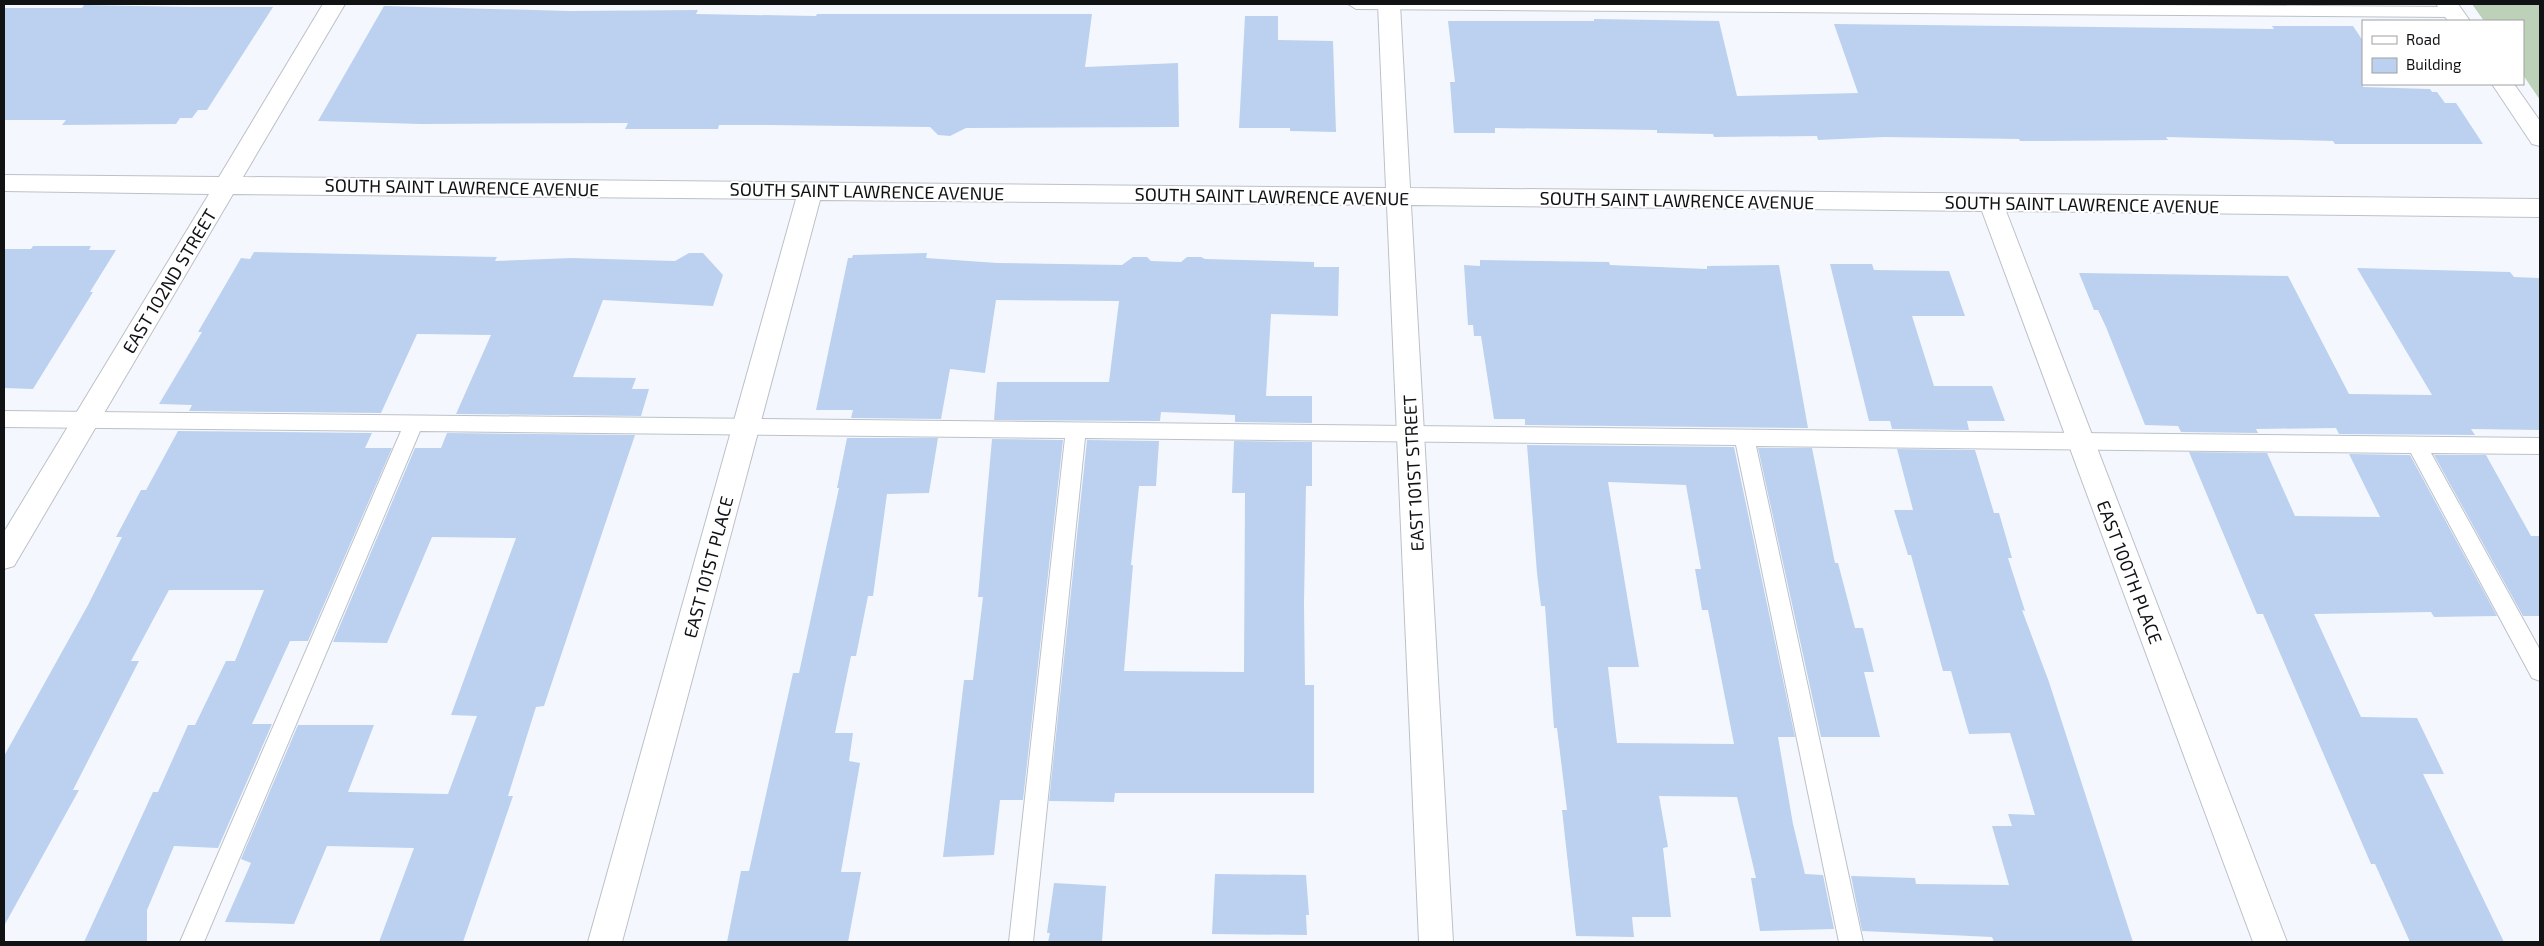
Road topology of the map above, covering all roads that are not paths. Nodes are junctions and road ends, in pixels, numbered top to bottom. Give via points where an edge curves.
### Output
1 (334, 4) edge
2 (1356, 4) edge
3 (1389, 4) edge
4 (2453, 12) edge
5 (2503, 85) edge
6 (2540, 138) edge
7 (4, 183) edge
8 (226, 185) junction
9 (810, 191) junction
10 (1398, 197) junction
11 (1991, 203) junction
12 (2540, 208) edge
13 (4, 419) edge
14 (86, 420) junction
15 (414, 423) junction
16 (746, 427) junction
17 (1076, 430) junction
18 (1411, 434) junction
19 (1744, 438) junction
20 (2081, 441) junction
21 (2417, 445) junction
22 (2540, 446) edge
23 (4, 557) edge
24 (2540, 671) edge
25 (192, 942) edge
26 (605, 942) edge
27 (1021, 942) edge
28 (1436, 942) edge
29 (1851, 942) edge
30 (2270, 942) edge

1 - 8 street, EAST 102ND STREET
2 - 3 lane
3 - 4 lane
3 - 10 street, EAST 101ST STREET
5 - 6 street
7 - 8 street, SOUTH SAINT LAWRENCE AVENUE
8 - 9 street, SOUTH SAINT LAWRENCE AVENUE
8 - 14 street, EAST 102ND STREET
9 - 10 street, SOUTH SAINT LAWRENCE AVENUE
9 - 16 street, EAST 101ST PLACE
10 - 11 street, SOUTH SAINT LAWRENCE AVENUE
10 - 18 street, EAST 101ST STREET
11 - 12 street, SOUTH SAINT LAWRENCE AVENUE
11 - 20 street, EAST 100TH PLACE
13 - 14 lane
14 - 15 lane
14 - 23 street, EAST 102ND STREET
15 - 16 lane
15 - 25 lane
16 - 17 lane
16 - 26 street, EAST 101ST PLACE
17 - 18 lane
17 - 27 lane
18 - 19 lane
18 - 28 street, EAST 101ST STREET
19 - 20 lane
19 - 29 lane
20 - 21 lane
20 - 30 street, EAST 100TH PLACE
21 - 22 lane
21 - 24 lane

